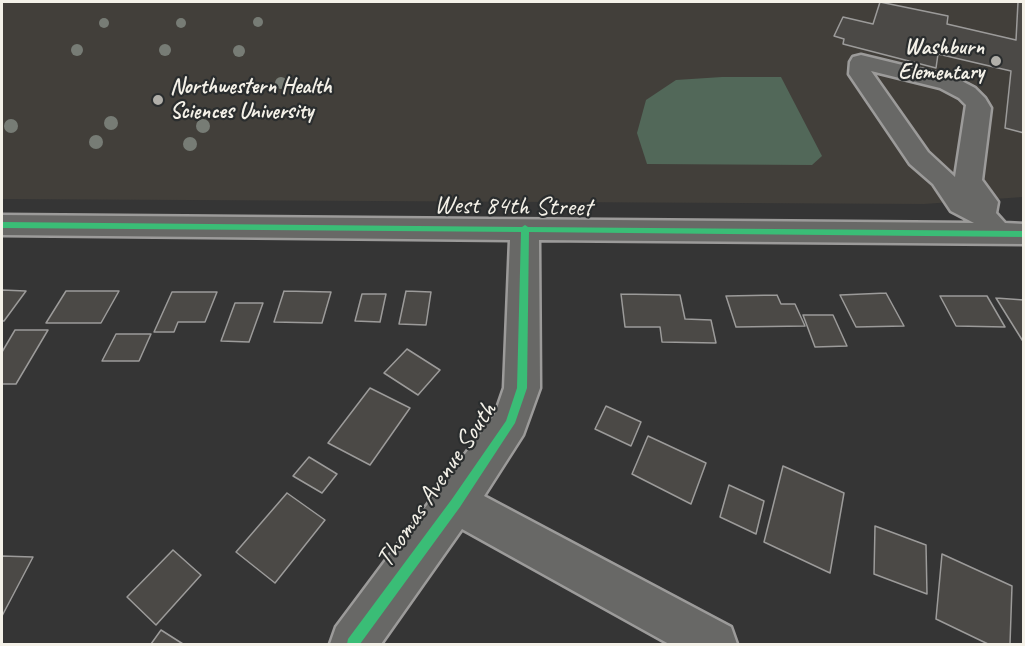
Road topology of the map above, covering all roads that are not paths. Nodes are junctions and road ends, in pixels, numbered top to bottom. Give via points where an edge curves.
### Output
1 (935, 171) junction
2 (969, 171) junction
3 (2, 225) edge
4 (1001, 227) edge
5 (525, 228) junction
6 (456, 503) junction
7 (353, 645) edge
8 (714, 645) edge

1 - 2 street
1 - 2 street via 919,158 860,74 861,62 948,84 972,98 979,108
1 - 4 street via 961,204
2 - 4 street via 968,181
3 - 5 street, West 84th Street
4 - 5 street, West 84th Street
5 - 6 street, Thomas Avenue South via 522,388 510,423
6 - 7 street, Thomas Avenue South
6 - 8 street

